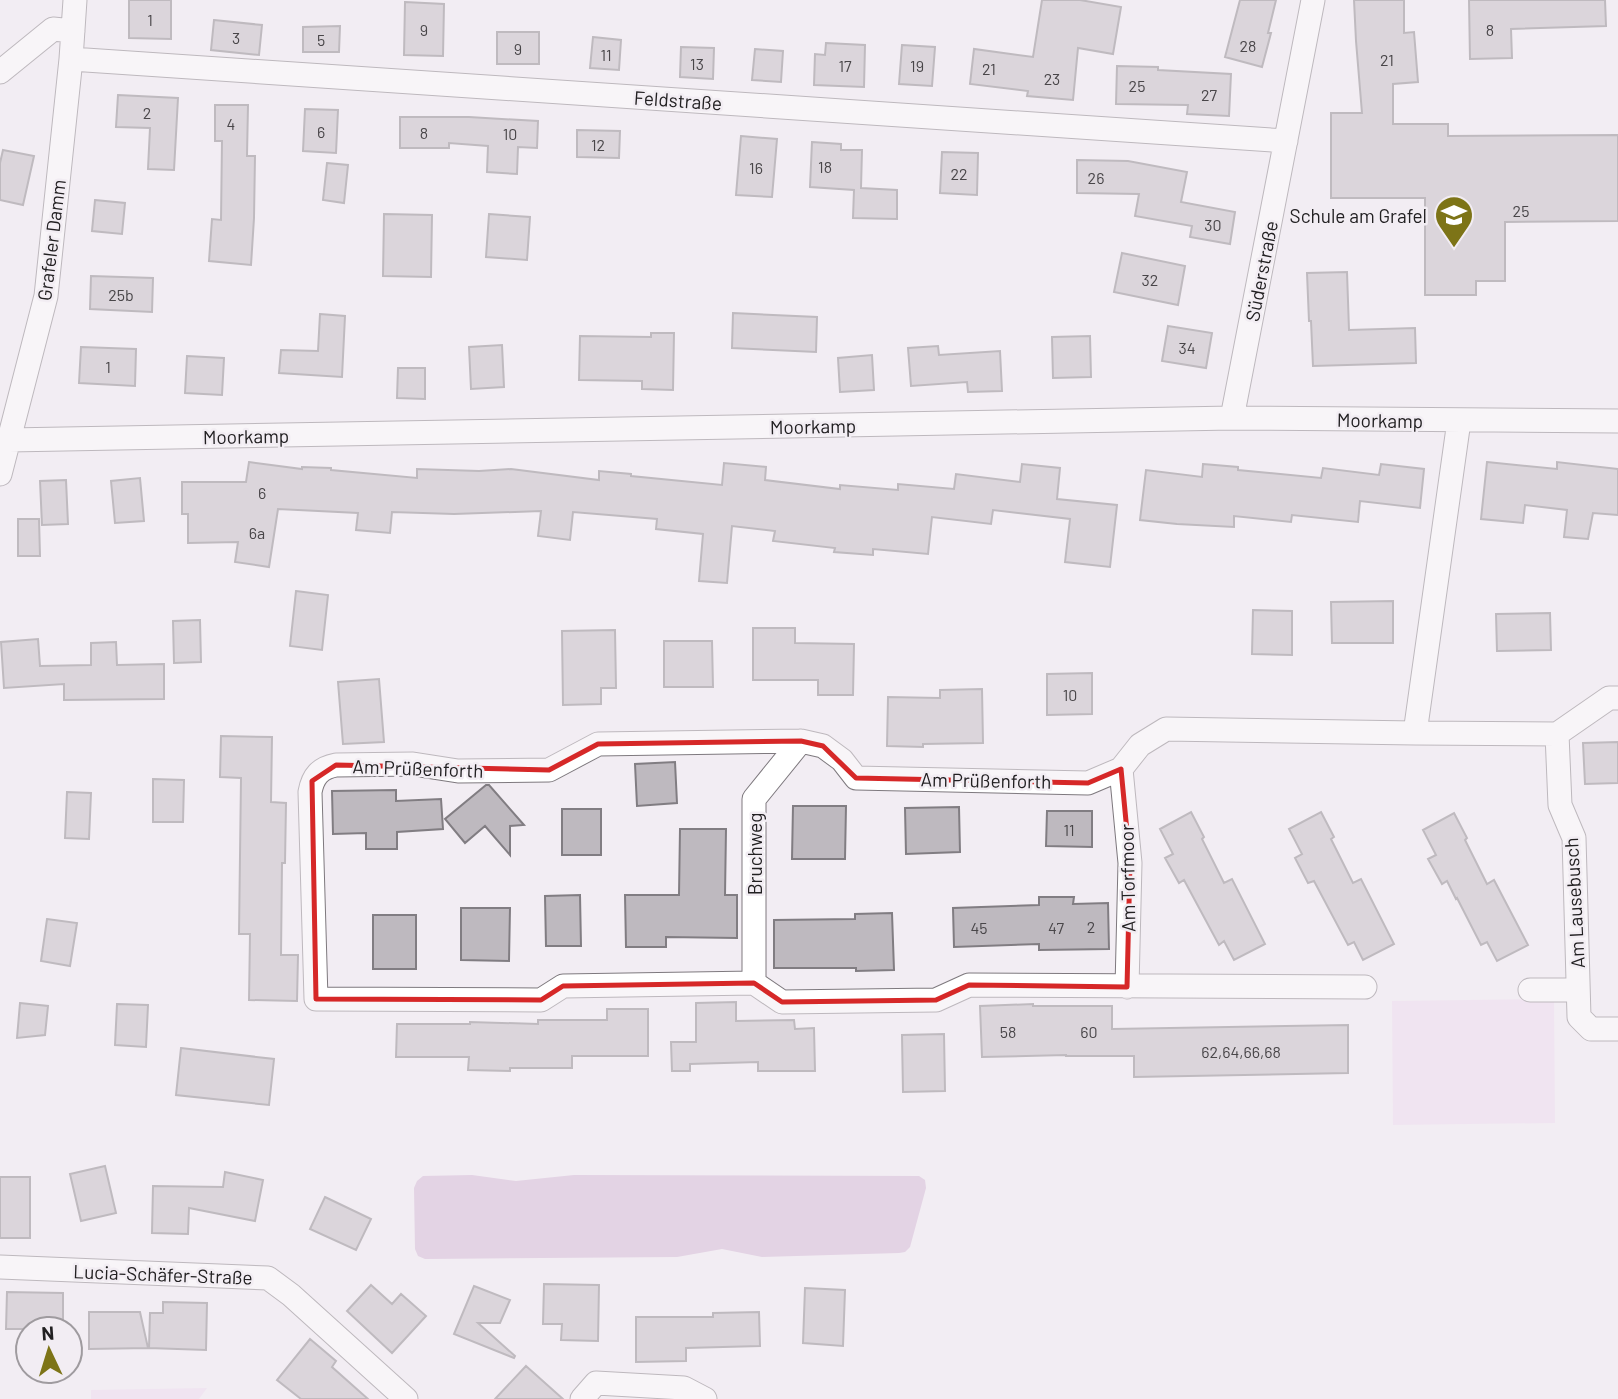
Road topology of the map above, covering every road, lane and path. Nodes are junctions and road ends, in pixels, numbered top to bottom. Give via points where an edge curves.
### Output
1 (75, 0) edge
2 (1313, 0) edge
3 (73, 31) junction
4 (71, 59) junction
5 (0, 72) edge
6 (1286, 141) junction
7 (1233, 418) junction
8 (1459, 421) junction
9 (1618, 421) edge
10 (9, 440) junction
11 (0, 474) edge
12 (1618, 698) edge
13 (1415, 733) junction
14 (1557, 734) junction
15 (801, 741) junction
16 (1121, 769) junction
17 (754, 983) junction
18 (1127, 987) junction
19 (1365, 988) dead end
20 (1530, 990) dead end
21 (1578, 990) junction
22 (1618, 1029) edge
23 (0, 1268) edge
24 (406, 1399) edge
25 (582, 1399) edge
26 (705, 1399) edge

1 - 3 street, Grafeler Damm
2 - 6 street, Süderstraße
3 - 4 street, Grafeler Damm
3 - 5 street via 53,29
4 - 6 street, Feldstraße
4 - 10 street, Grafeler Damm via 46,296
6 - 7 street, Süderstraße
7 - 8 street, Moorkamp
7 - 10 street, Moorkamp
8 - 9 street, Moorkamp
8 - 13 street
10 - 11 street, Grafeler Damm
12 - 14 street via 1609,698
13 - 14 street
13 - 16 street, Am Prüßenforth via 1166,729 1140,745
14 - 21 street, Am Lausebusch via 1560,805 1574,838
15 - 16 street, Am Prüßenforth via 842,760 856,778 1088,783
15 - 17 street, Bruchweg via 754,799
15 - 17 street, Am Prüßenforth via 598,744 549,770 336,765 318,772 312,781 316,999 541,1000 564,986
16 - 18 street, Am Torfmoor via 1130,863
17 - 18 street via 782,1002 936,1000 969,985
18 - 19 street
20 - 21 street, Am Lausebusch
21 - 22 street, Am Lausebusch via 1579,1017 1591,1029
23 - 24 street, Lucia-Schäfer-Straße via 268,1278
25 - 26 street via 596,1382 684,1388

